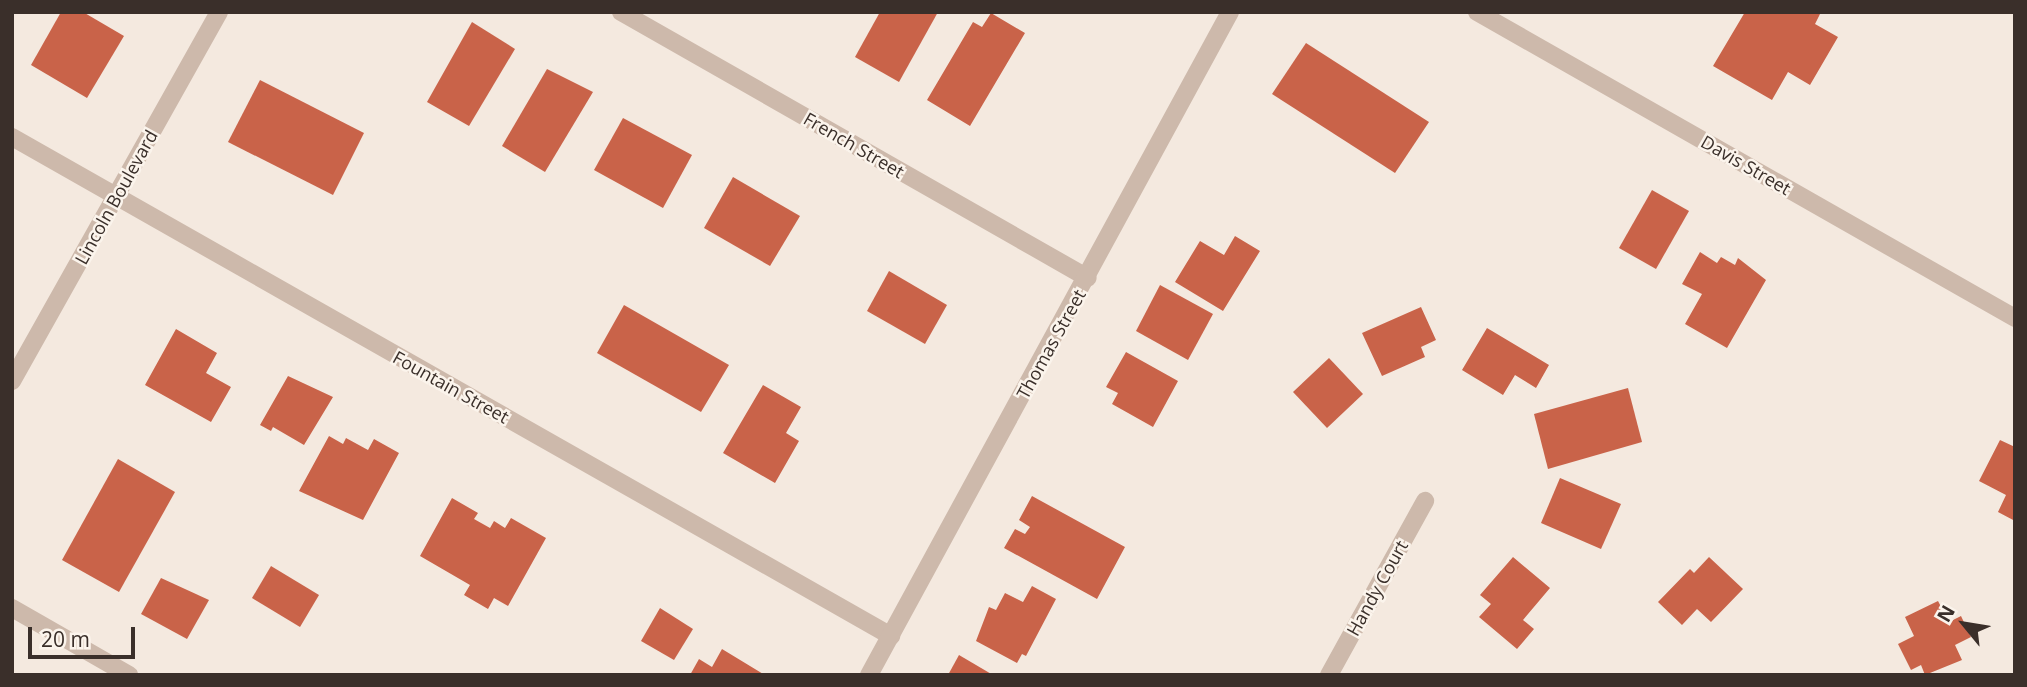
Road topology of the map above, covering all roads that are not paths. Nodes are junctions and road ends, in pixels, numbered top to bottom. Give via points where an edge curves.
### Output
1 (219, 12) edge
2 (621, 12) edge
3 (1230, 12) edge
4 (1477, 12) edge
5 (12, 137) edge
6 (116, 198) junction
7 (1088, 278) junction
8 (2015, 318) edge
9 (12, 381) edge
10 (1425, 501) dead end
11 (12, 608) edge
12 (891, 636) junction
13 (129, 675) edge
14 (869, 675) edge
15 (1329, 675) edge

1 - 6 street, Lincoln Boulevard
2 - 7 street, French Street
3 - 7 street, Thomas Street
4 - 8 street, Davis Street
5 - 6 street, Fountain Street
6 - 9 street, Lincoln Boulevard
6 - 12 street, Fountain Street
7 - 12 street, Thomas Street
10 - 15 street, Handy Court
11 - 13 street
12 - 14 street, Thomas Street

